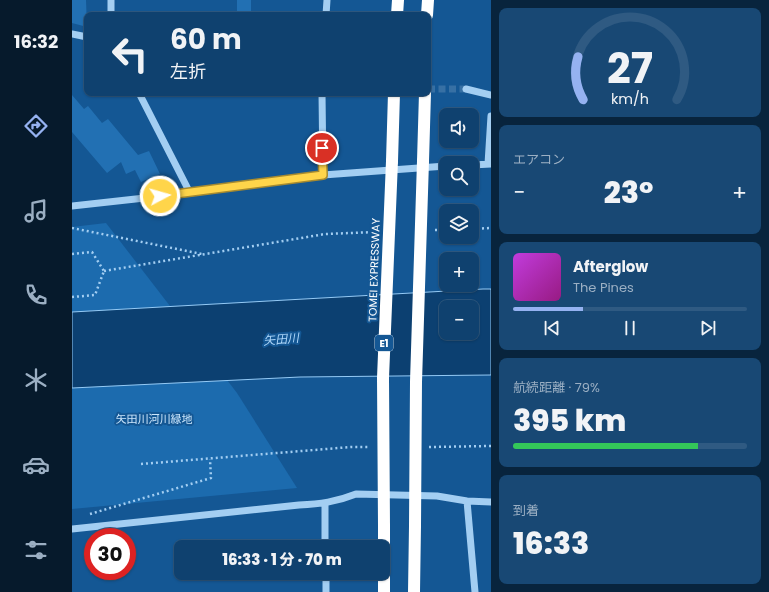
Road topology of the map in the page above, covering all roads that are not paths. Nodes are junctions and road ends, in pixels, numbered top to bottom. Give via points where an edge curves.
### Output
1 (111, 0) edge
2 (327, 0) edge
3 (398, 0) edge
4 (428, 0) edge
5 (112, 12) edge
6 (326, 12) edge
7 (397, 12) edge
8 (428, 12) edge
9 (72, 34) edge
10 (84, 36) edge
11 (466, 89) tunnel mouth
12 (491, 95) edge
13 (141, 96) edge
14 (322, 96) edge
15 (394, 96) edge
16 (425, 96) edge
17 (491, 116) edge
18 (489, 164) edge
19 (479, 165) edge
20 (439, 167) edge
21 (323, 175) junction
22 (190, 193) junction
23 (72, 206) edge
24 (467, 501) junction
25 (491, 502) edge
26 (325, 503) junction
27 (73, 528) edge
28 (325, 540) edge
29 (326, 580) edge
30 (326, 592) edge
31 (384, 592) edge
32 (414, 592) edge
33 (475, 592) edge

1 - 5 street
2 - 6 street
3 - 7 highway
4 - 8 highway
9 - 10 street
11 - 12 street
13 - 22 street
14 - 21 street
15 - 31 highway, TOMEI EXPRESSWAY / E1, bridge via 383,378
16 - 32 highway, bridge via 416,382
17 - 18 street
18 - 19 street
20 - 21 street
21 - 22 street
22 - 23 street
24 - 25 street
24 - 26 street via 437,496 356,494
24 - 33 street
26 - 27 street
26 - 28 street
29 - 30 street

